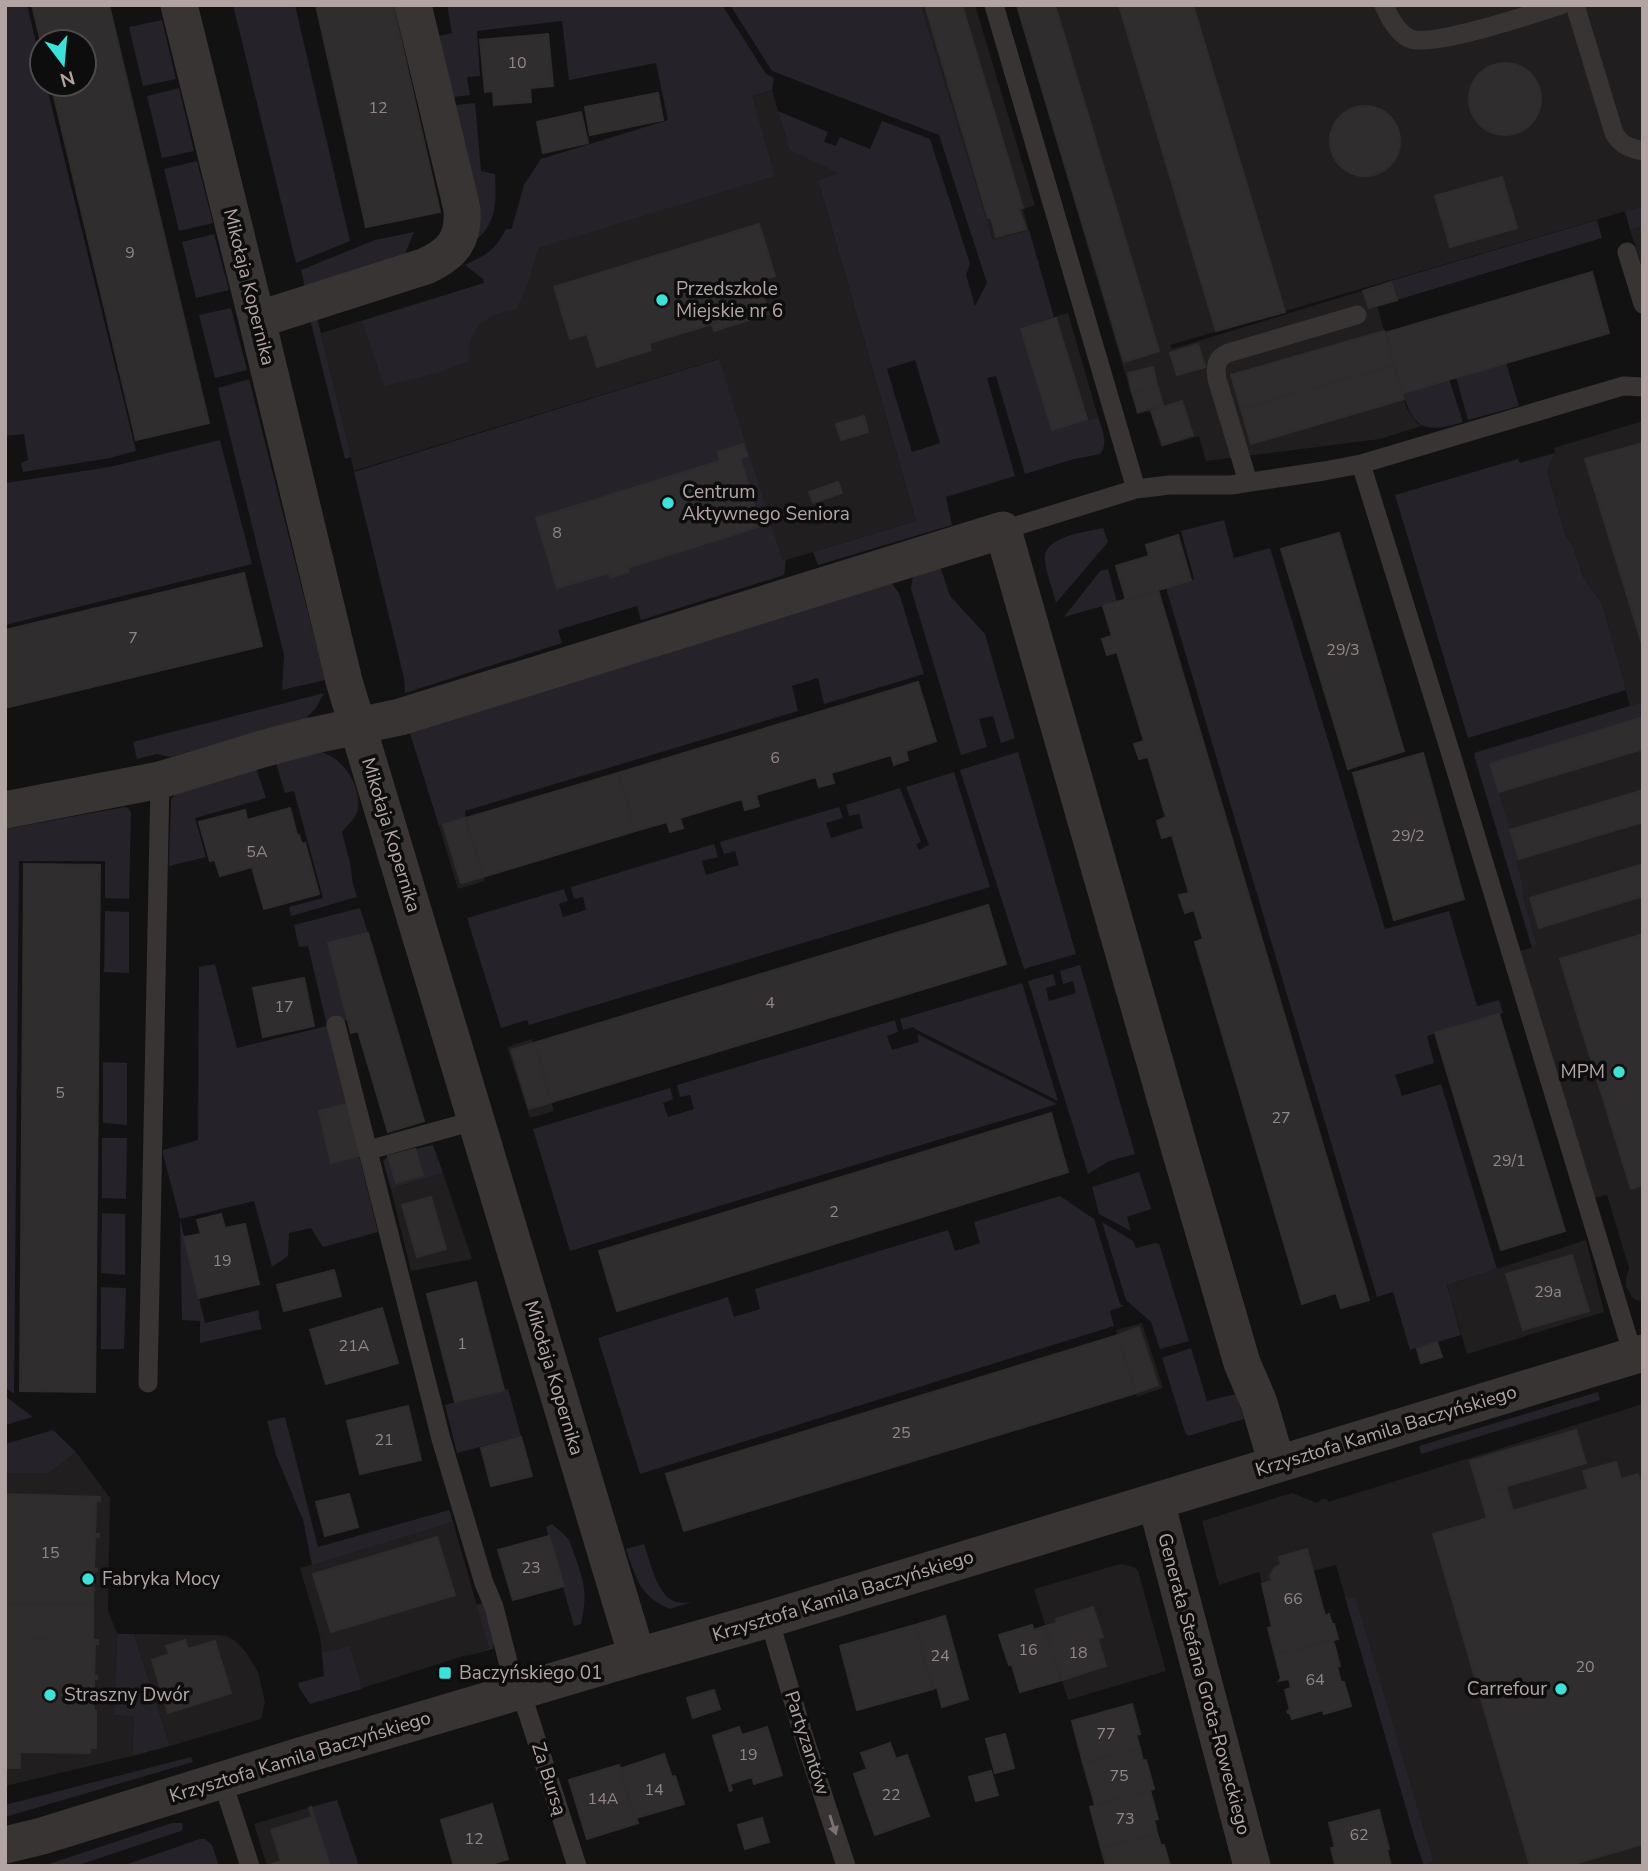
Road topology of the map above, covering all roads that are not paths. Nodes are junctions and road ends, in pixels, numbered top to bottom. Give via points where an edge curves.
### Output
1 (178, 5) edge
2 (413, 5) edge
3 (994, 5) edge
4 (1384, 5) edge
5 (1560, 5) edge
6 (1575, 5) edge
7 (1643, 151) edge
8 (1627, 252) dead end
9 (1642, 300) edge
10 (1357, 315) dead end
11 (257, 320) junction
12 (1643, 387) edge
13 (1360, 464) junction
14 (1248, 482) junction
15 (1136, 489) junction
16 (1003, 530) junction
17 (359, 726) junction
18 (160, 780) junction
19 (5, 810) edge
20 (337, 1025) dead end
21 (477, 1120) junction
22 (369, 1150) junction
23 (1638, 1354) edge
24 (148, 1383) dead end
25 (1277, 1464) junction
26 (1156, 1502) junction
27 (769, 1619) junction
28 (637, 1656) junction
29 (519, 1692) junction
30 (222, 1780) junction
31 (5, 1847) edge
32 (250, 1866) edge
33 (577, 1866) edge
34 (846, 1866) edge
35 (1252, 1866) edge

1 - 11 street, Mikołaja Kopernika
2 - 11 street via 462,209 458,239 445,256 414,271
3 - 15 lane
4 - 5 lane via 1409,39 1425,41
6 - 7 lane via 1614,133 1620,142
8 - 9 lane
10 - 14 lane via 1218,359 1217,379
11 - 17 street, Mikołaja Kopernika via 344,681
12 - 13 lane via 1623,386
13 - 14 lane
13 - 23 lane
14 - 15 lane
15 - 16 lane
16 - 17 street via 414,713
16 - 25 street via 1187,1176
17 - 18 street
17 - 21 street, Mikołaja Kopernika
18 - 19 street
18 - 24 lane
20 - 22 lane, Za Bursą
21 - 22 lane
21 - 28 street, Mikołaja Kopernika
22 - 29 lane, Za Bursą via 441,1439
23 - 25 street, Krzysztofa Kamila Baczyńskiego
25 - 26 street, Krzysztofa Kamila Baczyńskiego
26 - 27 street, Krzysztofa Kamila Baczyńskiego
26 - 35 street, Generała Stefana Grota-Roweckiego
27 - 28 street, Krzysztofa Kamila Baczyńskiego
27 -> 34 lane, Partyzantów
28 - 29 street, Krzysztofa Kamila Baczyńskiego
29 - 30 street, Krzysztofa Kamila Baczyńskiego
29 - 33 lane, Za Bursą
30 - 31 street, Krzysztofa Kamila Baczyńskiego
30 - 32 lane

